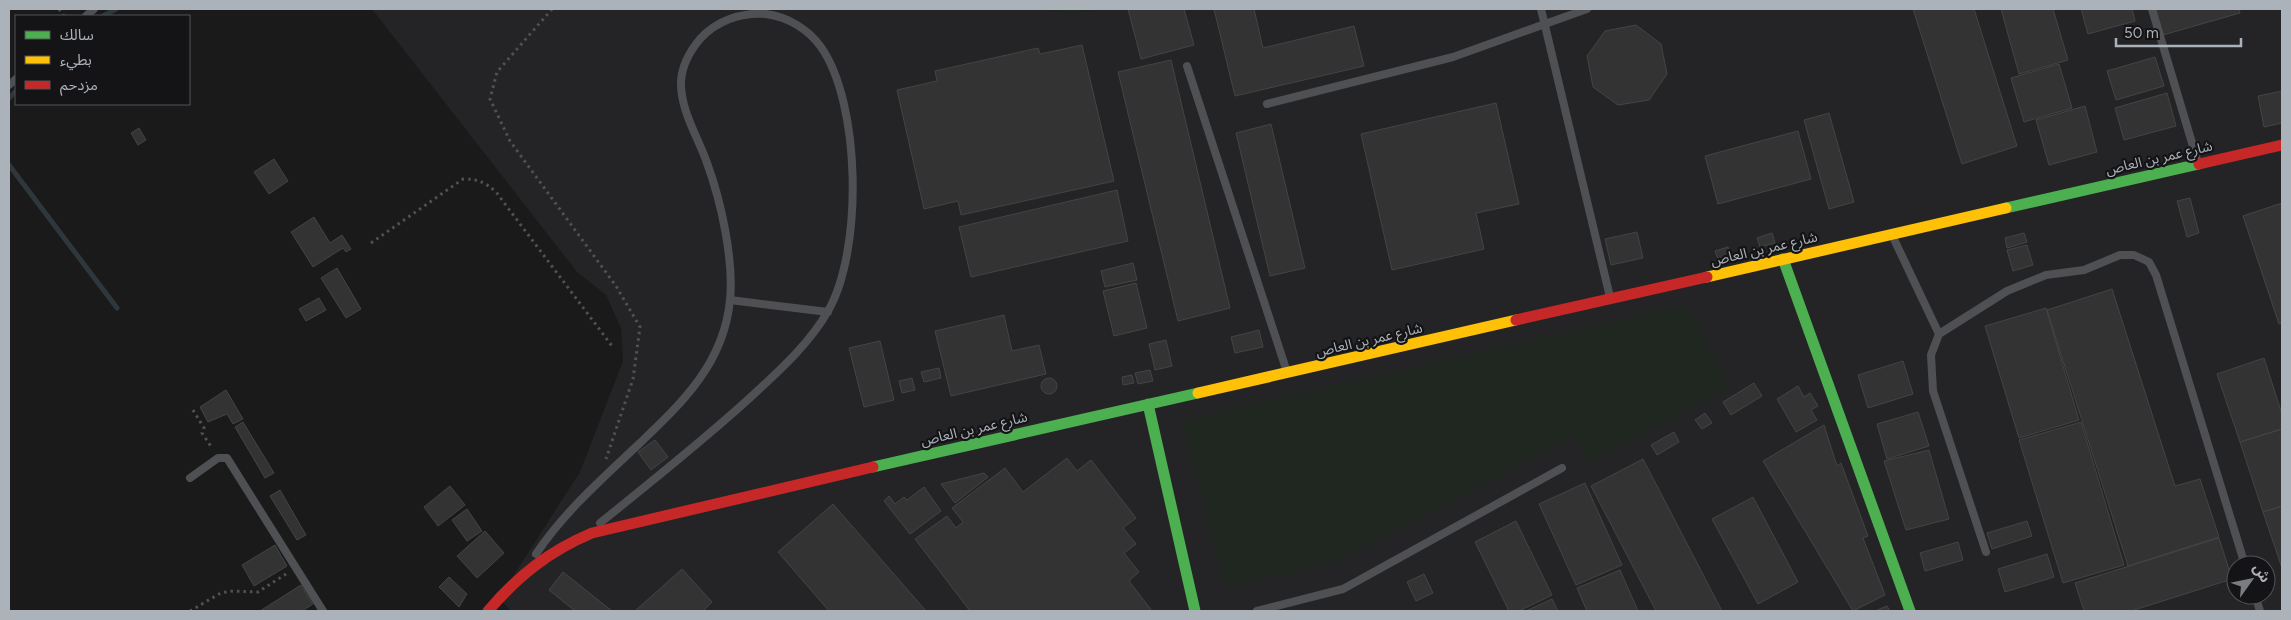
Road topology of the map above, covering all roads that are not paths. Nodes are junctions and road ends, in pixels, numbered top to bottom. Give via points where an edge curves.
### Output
1 (1541, 9) edge
2 (1587, 9) edge
3 (2152, 9) edge
4 (1544, 26) junction
5 (1187, 66) dead end
6 (1267, 104) dead end
7 (2282, 145) edge
8 (2198, 165) junction
9 (1892, 235) junction
10 (1783, 259) junction
11 (1610, 299) junction
12 (730, 300) junction
13 (828, 312) junction
14 (1939, 334) junction
15 (1288, 374) junction
16 (1148, 404) junction
17 (1562, 468) dead end
18 (190, 478) dead end
19 (585, 535) junction
20 (1986, 552) dead end
21 (2243, 555) edge
22 (527, 570) junction
23 (323, 611) edge
24 (488, 611) edge
25 (1194, 611) edge
26 (1257, 611) edge
27 (1910, 611) edge

1 - 4 lane
2 - 4 lane
3 - 8 lane
4 - 6 lane via 1453,57
4 - 11 lane
5 - 15 lane
7 - 8 street, شارع عمر بن العاص
8 - 9 street, شارع عمر بن العاص
9 - 10 street, شارع عمر بن العاص
9 - 14 lane
10 - 11 street, شارع عمر بن العاص
10 - 27 street
11 - 15 street, شارع عمر بن العاص
12 - 13 lane
12 - 13 lane via 728,253 720,207 684,104 681,78 692,50 713,28 741,15 771,15 800,26 821,48 833,71 847,125 853,182 851,238 846,266
12 - 22 lane via 716,350 693,390 552,531
13 - 19 lane via 800,348 742,405
14 - 20 lane via 1931,355 1933,391
14 - 21 lane via 2006,291 2046,275 2084,270 2120,255 2134,255 2149,262 2156,275
15 - 16 street, شارع عمر بن العاص
16 - 19 street, شارع عمر بن العاص
16 - 25 street
17 - 26 lane via 1343,589
18 - 23 lane via 218,458 227,458
19 - 22 street, شارع عمر بن العاص via 548,553
22 - 24 street, شارع عمر بن العاص

